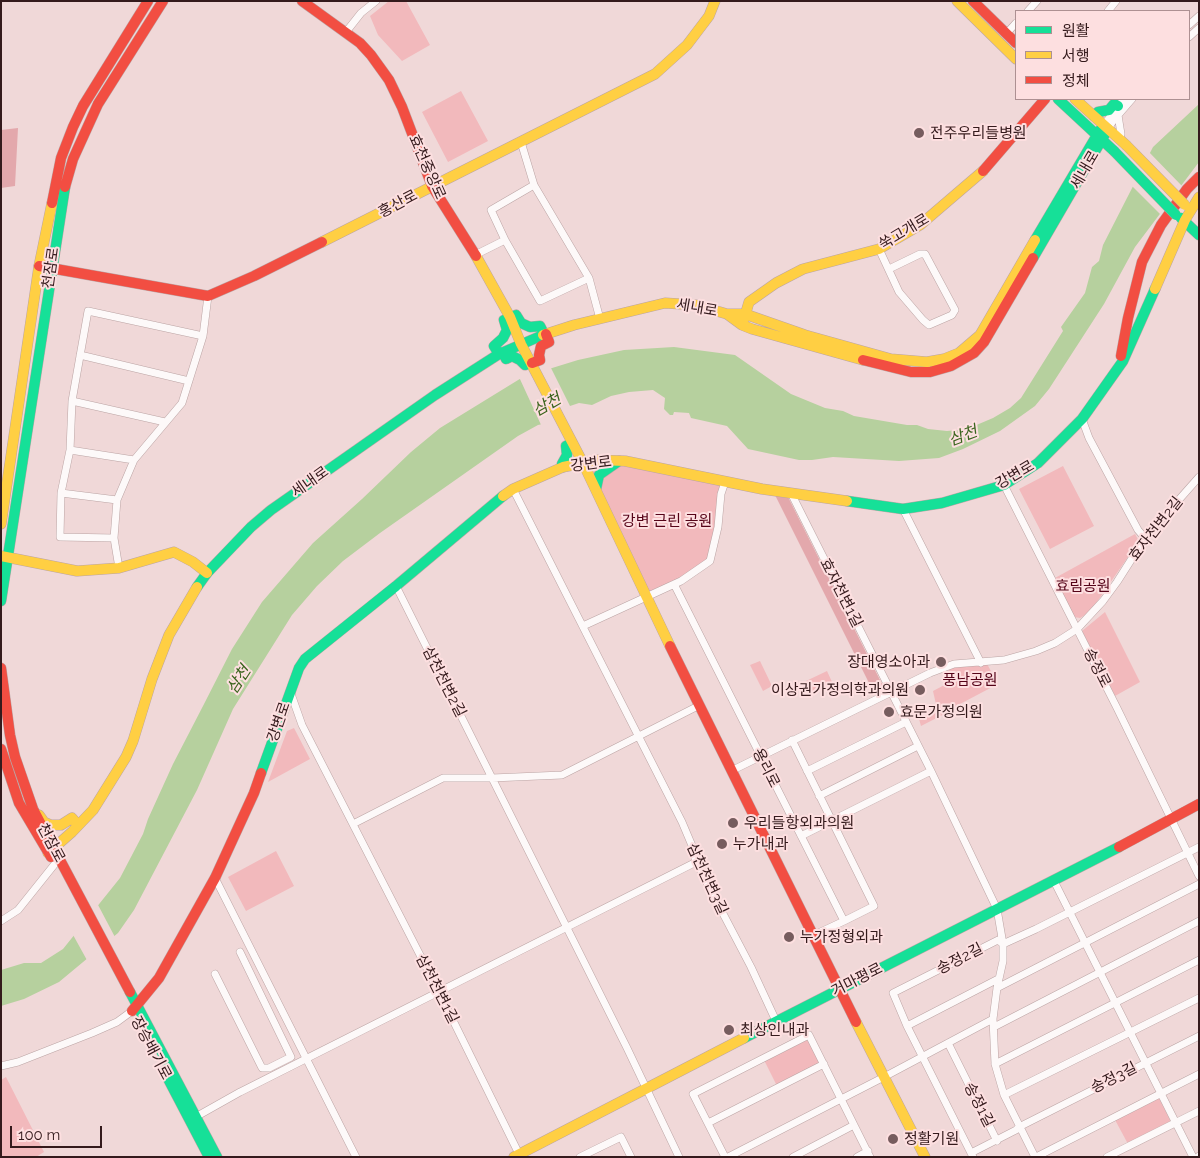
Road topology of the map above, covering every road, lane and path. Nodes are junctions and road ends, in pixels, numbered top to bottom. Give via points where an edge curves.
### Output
1 (148, 1) edge
2 (163, 1) edge
3 (302, 1) edge
4 (376, 1) edge
5 (716, 1) edge
6 (957, 1) edge
7 (973, 1) edge
8 (1015, 24) edge
9 (346, 32) junction
10 (1006, 34) junction
11 (1015, 43) edge
12 (1015, 58) edge
13 (1044, 100) edge
14 (1059, 100) edge
15 (1076, 100) edge
16 (1130, 100) edge
17 (1120, 107) edge
18 (1094, 116) junction
19 (1106, 127) junction
20 (1100, 137) junction
21 (1122, 141) junction
22 (521, 142) junction
23 (1199, 177) edge
24 (534, 185) junction
25 (432, 186) junction
26 (1199, 196) edge
27 (1184, 212) junction
28 (1199, 218) edge
29 (1199, 234) edge
30 (504, 240) junction
31 (879, 249) junction
32 (475, 255) junction
33 (39, 266) junction
34 (889, 269) junction
35 (51, 270) junction
36 (589, 278) junction
37 (208, 296) junction
38 (727, 314) junction
39 (745, 314) junction
40 (510, 317) junction
41 (600, 318) junction
42 (742, 325) junction
43 (545, 334) junction
44 (204, 336) junction
45 (521, 344) junction
46 (501, 353) junction
47 (80, 354) junction
48 (530, 360) junction
49 (1123, 362) junction
50 (189, 381) junction
51 (72, 400) junction
52 (1082, 419) junction
53 (165, 422) junction
54 (572, 443) junction
55 (70, 450) junction
56 (134, 460) junction
57 (583, 461) junction
58 (619, 461) junction
59 (563, 466) junction
60 (1199, 477) edge
61 (724, 482) junction
62 (1004, 485) junction
63 (513, 489) junction
64 (596, 489) junction
65 (62, 493) junction
66 (790, 494) junction
67 (117, 500) junction
68 (902, 509) junction
69 (1, 524) edge
70 (114, 538) junction
71 (1145, 538) junction
72 (4, 557) edge
73 (119, 568) junction
74 (207, 573) junction
75 (674, 584) junction
76 (396, 586) junction
77 (647, 597) junction
78 (1, 601) edge
79 (583, 626) junction
80 (1077, 629) junction
81 (981, 663) junction
82 (1, 668) edge
83 (290, 691) junction
84 (891, 692) junction
85 (698, 706) junction
86 (906, 722) junction
87 (638, 736) junction
88 (792, 740) junction
89 (918, 746) junction
90 (1, 749) edge
91 (760, 756) junction
92 (807, 771) junction
93 (931, 771) junction
94 (731, 772) junction
95 (492, 778) junction
96 (820, 796) junction
97 (1199, 804) edge
98 (36, 815) junction
99 (1171, 818) junction
100 (831, 820) junction
101 (352, 824) junction
102 (78, 825) junction
103 (801, 836) junction
104 (1199, 847) edge
105 (51, 850) junction
106 (1187, 852) junction
107 (696, 862) junction
108 (57, 866) junction
109 (1199, 876) edge
110 (215, 878) junction
111 (1054, 881) junction
112 (1199, 884) edge
113 (997, 909) junction
114 (1070, 912) junction
115 (1, 921) edge
116 (844, 921) junction
117 (1199, 921) edge
118 (567, 928) junction
119 (812, 936) junction
120 (1086, 942) junction
121 (1004, 944) junction
122 (240, 952) dead end
123 (1199, 960) edge
124 (1100, 972) junction
125 (215, 974) dead end
126 (998, 979) junction
127 (917, 981) joint
128 (997, 988) junction
129 (839, 989) junction
130 (439, 992) junction
131 (1199, 998) edge
132 (1116, 1002) junction
133 (134, 1008) junction
134 (776, 1021) junction
135 (993, 1023) junction
136 (907, 1026) junction
137 (1131, 1032) junction
138 (1199, 1036) edge
139 (948, 1043) junction
140 (923, 1056) junction
141 (307, 1059) junction
142 (1146, 1062) junction
143 (824, 1064) junction
144 (995, 1064) junction
145 (1, 1066) edge
146 (1199, 1074) edge
147 (884, 1077) junction
148 (647, 1089) junction
149 (1162, 1093) junction
150 (1004, 1095) junction
151 (841, 1099) junction
152 (1199, 1111) edge
153 (192, 1118) junction
154 (1176, 1122) junction
155 (708, 1123) junction
156 (854, 1125) junction
157 (1019, 1127) junction
158 (997, 1140) junction
159 (869, 1154) edge
160 (972, 1155) edge
161 (1110, 1155) edge
162 (516, 1156) edge
163 (794, 1156) edge
164 (209, 1157) edge
165 (217, 1157) edge
166 (356, 1157) edge
167 (580, 1157) edge
168 (631, 1157) edge
169 (679, 1157) edge
170 (727, 1157) edge
171 (857, 1157) edge
172 (925, 1157) edge
173 (1035, 1157) edge
174 (1192, 1157) edge

1 - 33 street, 천잠로 via 73,127 61,158
2 - 35 street, 천잠로 via 98,104 73,159 59,214
3 - 9 street, 효천중앙로
4 - 9 street
5 - 22 street, 홍산로 via 687,45 654,74
6 - 12 street
7 - 10 street
8 - 10 street
9 - 25 street, 효천중앙로 via 371,55 389,80
10 - 11 street
13 - 31 street, 쑥고개로 via 991,164 970,184 920,225
14 - 20 street
15 - 18 street
16 - 17 street, 세내로
17 - 18 street via 1114,104 1109,110
17 - 19 street, 세내로
17 - 21 street
18 - 19 street
19 - 20 street, 세내로
19 - 21 street
20 - 27 street, bridge via 1138,176
20 - 39 street, 세내로 via 980,335 958,353 926,362 891,359
20 - 42 street, 세내로 via 984,342 963,360 936,370 904,371
21 - 27 street, bridge
22 - 24 street
22 - 25 street, 홍산로
23 - 49 street via 1161,225 1142,262 1128,318 1121,356
24 - 30 street via 491,210
24 - 36 street
25 - 32 street, 효천중앙로
25 - 37 street, 홍산로
26 - 27 street, 강변로
27 - 28 street
27 - 29 street
27 - 49 street, 강변로
30 - 32 street
30 - 36 street via 540,300
31 - 34 street
31 - 39 street, 쑥고개로 via 804,269 749,302
32 - 40 street, 효천중앙로
33 - 35 street
33 - 69 street, 천잠로
34 - 34 street via 899,292 929,325 952,315 955,310 925,254
35 - 37 street
35 - 72 street, 천잠로 via 17,502
36 - 41 street
37 - 44 street
38 - 39 street, 세내로
38 - 41 street, 세내로 via 696,305 665,303
38 - 42 street, 세내로
39 - 42 street, 쑥고개로
40 - 43 street via 516,315 521,323 530,327 540,326
40 - 45 street, 효천중앙로
40 - 46 street via 504,320 507,330 503,338 494,346
41 - 43 street, 세내로
43 - 45 street, 세내로
43 - 48 street via 549,342 541,346 540,360
44 - 47 street via 88,311
44 - 50 street
45 - 46 street, 세내로
45 - 48 street, 효천중앙로
46 - 48 street via 506,359 512,356 525,364
46 - 74 street, 세내로 via 435,395 271,510
47 - 50 street
47 - 51 street
48 - 54 street, 효천중앙로
49 - 52 street, 강변로
50 - 53 street via 182,403
51 - 53 street
51 - 55 street
52 - 62 street, 강변로 via 1038,463
52 - 71 street
53 - 56 street
54 - 57 street
54 - 59 street via 566,446
55 - 56 street
55 - 65 street
56 - 67 street
57 - 58 street, 강변로
57 - 59 street, 강변로
57 - 64 street
58 - 61 street, 강변로
58 - 64 street via 599,475
59 - 63 street, 강변로
60 - 71 street, 효자천변2길
61 - 66 street, 강변로
61 - 75 street via 710,561
62 - 68 street, 강변로 via 942,503
62 - 80 street, 송정로
63 - 76 street, 강변로
63 - 79 street, 삼천천변3길
64 - 77 street
65 - 67 street
65 - 70 street via 60,537
66 - 68 street, 강변로
66 - 84 street, 효자천변1길
67 - 70 street
68 - 81 street
70 - 73 street
71 - 80 street, 효자천변2길 via 1103,601
72 - 73 street via 77,571
72 - 78 street, 천잠로
73 - 74 street via 174,552
74 - 102 street, 세내로 via 169,635 126,757 102,798
75 - 77 street
75 - 91 street, 용리로
76 - 83 street, 강변로 via 305,659 298,668
76 - 95 street, 삼천천변2길
77 - 79 street
77 - 85 street
79 - 87 street, 삼천천변3길
80 - 81 street via 1036,651
80 - 99 street, 송정로
81 - 84 street via 954,664
82 - 98 street, 천잠로 via 14,750
83 - 101 street, 삼천천변1길 via 302,725
83 - 110 street, 강변로 via 254,793
84 - 86 street, 효자천변1길
84 - 88 street
85 - 87 street
85 - 94 street
86 - 89 street, 효자천변1길
86 - 92 street
87 - 95 street via 562,775
87 - 107 street, 삼천천변3길 via 694,848
88 - 91 street
88 - 92 street
89 - 93 street, 효자천변1길
89 - 96 street
90 - 105 street, 천잠로 via 19,803 38,838
91 - 94 street
91 - 103 street, 용리로
92 - 96 street
93 - 100 street
93 - 113 street, 효자천변1길
94 - 119 street
95 - 101 street via 443,778
95 - 118 street, 삼천천변2길
96 - 100 street
97 - 99 street, 거마평로
98 - 102 street via 51,825 68,822 72,818
98 - 105 street, 천잠로
99 - 106 street, 송정로
99 - 111 street, 거마평로
100 - 103 street
100 - 116 street via 874,906
101 - 130 street, 삼천천변1길
102 - 105 street, 세내로
103 - 116 street, 용리로
104 - 106 street
105 - 108 street, 천잠로
106 - 109 street, 송정로
106 - 114 street
107 - 118 street
107 - 134 street, 삼천천변3길
108 - 115 street via 18,910
108 - 133 street, 천잠로
110 - 133 street, 강변로 via 159,978
110 - 141 street
111 - 113 street, 거마평로
111 - 114 street, 송정3길
112 - 120 street
113 - 121 street, 송정2길
113 - 129 street, 거마평로
114 - 120 street, 송정3길
114 - 121 street, 송정2길
116 - 119 street
117 - 124 street
118 - 130 street
118 - 148 street, 삼천천변2길
119 - 129 street
120 - 124 street, 송정3길
120 - 128 street
121 - 126 street, 송정2길
121 - 127 street, 송정2길 via 998,940
122 - 125 street via 291,1057 262,1068
123 - 132 street
124 - 132 street, 송정3길
124 - 135 street
126 - 128 street, 송정2길
126 - 136 street
127 - 136 street, 송정1길 via 892,993
128 - 135 street, 송정2길
129 - 134 street, 거마평로
129 - 147 street
130 - 141 street
130 - 162 street, 삼천천변1길
131 - 137 street
132 - 137 street, 송정3길
132 - 144 street
133 - 145 street, 장승배기로 via 117,1022 92,1033
133 - 153 street, 장승배기로
134 - 148 street, 거마평로
135 - 139 street
135 - 144 street, 송정2길
136 - 140 street, 송정1길
137 - 142 street, 송정3길
137 - 150 street
138 - 142 street
139 - 140 street
139 - 158 street, 송정1길
140 - 147 street
140 - 160 street, 송정1길
141 - 153 street
141 - 166 street
142 - 149 street, 송정3길
142 - 157 street, 송정3길
143 - 151 street
143 - 155 street
143 - 155 street via 809,1035 754,1062 693,1094
144 - 150 street, 송정2길
146 - 149 street
147 - 151 street
147 - 172 street
148 - 162 street, 거마평로
148 - 169 street, 삼천천변2길
149 - 154 street, 송정3길
149 - 173 street, 송정2길
150 - 157 street, 송정2길
151 - 156 street
151 - 170 street
152 - 154 street
153 - 164 street, 장승배기로
153 - 165 street, 장승배기로
154 - 161 street
154 - 174 street, 송정3길
155 - 170 street
156 - 159 street
156 - 163 street
157 - 158 street
157 - 173 street, 송정2길
158 - 160 street, 송정1길
159 - 171 street
167 - 168 street via 621,1137

